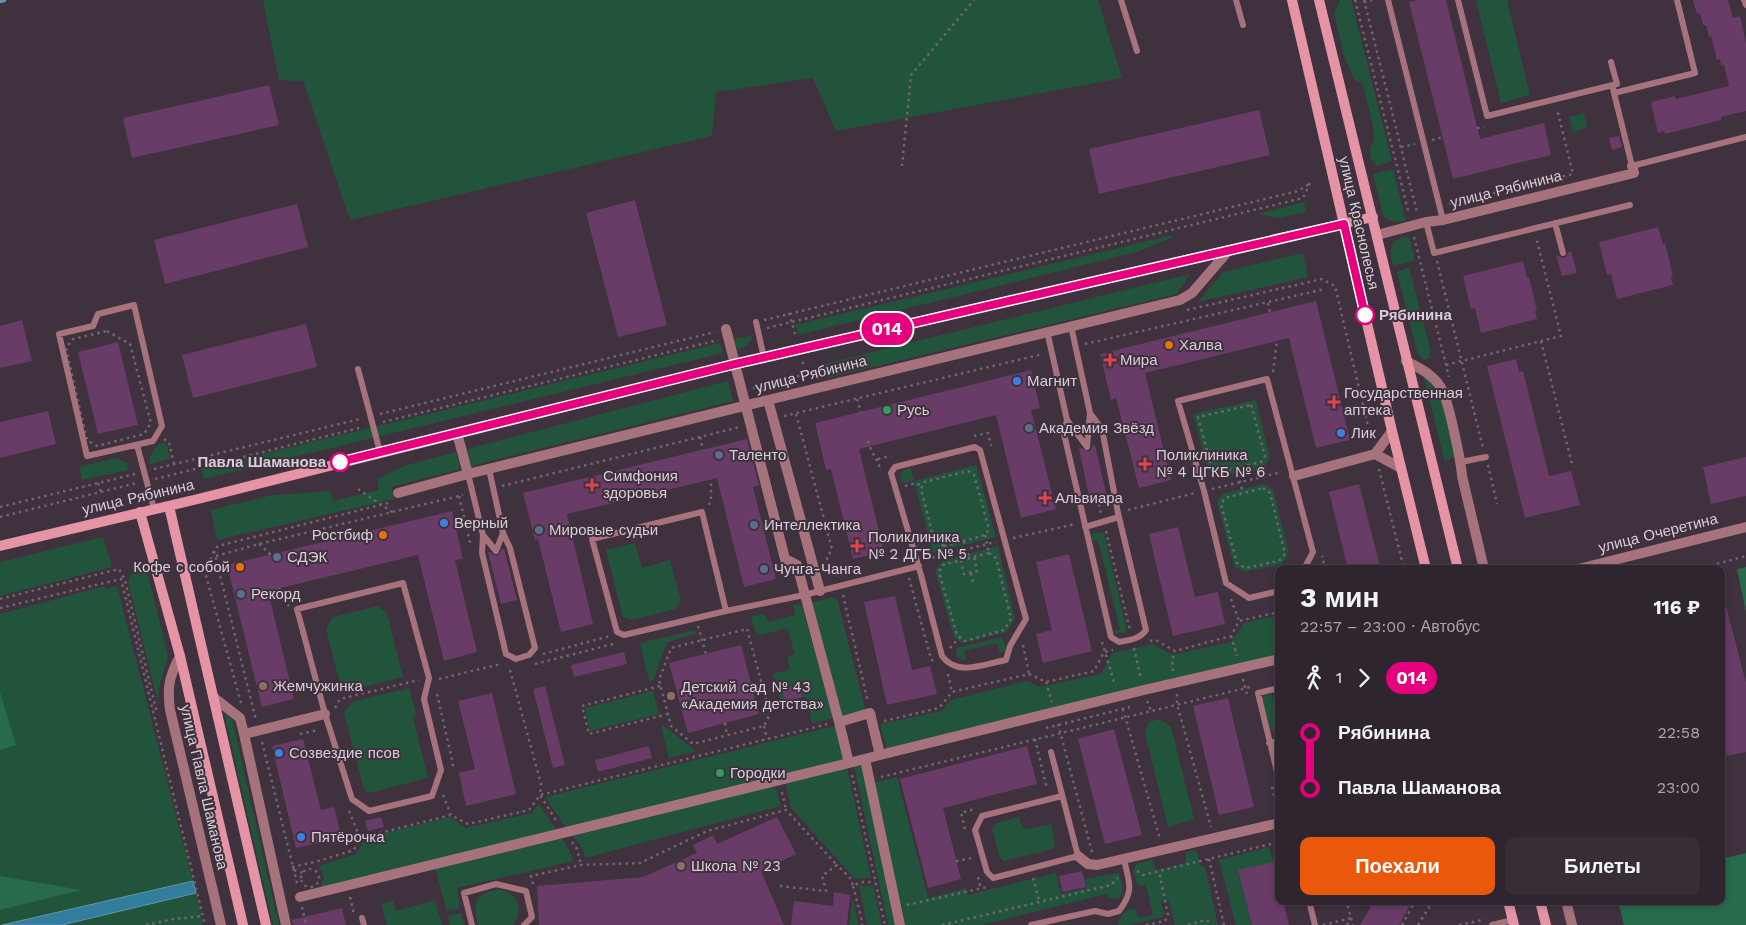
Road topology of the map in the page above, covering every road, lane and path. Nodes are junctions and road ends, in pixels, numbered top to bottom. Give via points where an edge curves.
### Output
1 (974, 0) edge
2 (1121, 0) edge
3 (1236, 0) edge
4 (1292, 0) edge
5 (1319, 0) edge
6 (1355, 0) edge
7 (1372, 0) edge
8 (1388, 0) edge
9 (1458, 0) edge
10 (1677, 0) edge
11 (1744, 0) edge
12 (1364, 1) edge
13 (1746, 5) edge
14 (1244, 25) dead end
15 (1137, 51) dead end
16 (1611, 62) dead end
17 (1612, 85) junction
18 (1614, 93) junction
19 (1557, 109) dead end
20 (1493, 125) dead end
21 (1478, 128) dead end
22 (1746, 137) edge
23 (902, 166) dead end
24 (1632, 166) junction
25 (1630, 205) dead end
26 (1439, 207) junction
27 (1417, 212) junction
28 (1373, 216) junction
29 (1443, 220) junction
30 (1555, 223) junction
31 (1344, 224) junction
32 (1418, 224) junction
33 (1534, 228) junction
34 (1377, 235) junction
35 (1229, 250) junction
36 (1434, 253) junction
37 (1563, 253) dead end
38 (1334, 286) dead end
39 (1268, 303) dead end
40 (1270, 312) dead end
41 (756, 322) joint
42 (1071, 326) junction
43 (107, 331) dead end
44 (758, 331) junction
45 (1047, 331) junction
46 (727, 333) junction
47 (1541, 341) junction
48 (764, 358) junction
49 (1406, 361) junction
50 (1461, 361) junction
51 (735, 364) junction
52 (1446, 364) dead end
53 (358, 369) dead end
54 (768, 400) junction
55 (857, 400) dead end
56 (746, 405) junction
57 (861, 412) dead end
58 (1090, 413) junction
59 (796, 414) dead end
60 (370, 416) junction
61 (1067, 420) junction
62 (373, 425) junction
63 (1392, 431) junction
64 (457, 433) junction
65 (700, 437) dead end
66 (87, 440) dead end
67 (138, 445) junction
68 (703, 450) dead end
69 (380, 452) junction
70 (1375, 454) junction
71 (1486, 457) junction
72 (191, 460) junction
73 (1461, 462) junction
74 (1572, 464) dead end
75 (194, 468) junction
76 (1236, 468) junction
77 (1401, 468) junction
78 (488, 469) junction
79 (144, 471) junction
80 (468, 474) junction
81 (1294, 476) junction
82 (711, 479) dead end
83 (147, 481) junction
84 (98, 483) junction
85 (358, 490) dead end
86 (1204, 491) junction
87 (101, 492) junction
88 (398, 493) dead end
89 (1243, 493) junction
90 (1099, 504) dead end
91 (1497, 504) dead end
92 (168, 506) junction
93 (0, 507) edge
94 (154, 509) junction
95 (140, 512) junction
96 (392, 512) dead end
97 (711, 514) dead end
98 (1119, 515) junction
99 (0, 517) edge
100 (1103, 522) junction
101 (1085, 527) junction
102 (1746, 527) edge
103 (503, 533) junction
104 (483, 535) junction
105 (986, 535) junction
106 (964, 541) junction
107 (258, 544) dead end
108 (0, 546) edge
109 (944, 546) junction
110 (214, 551) dead end
111 (989, 553) junction
112 (270, 554) dead end
113 (216, 556) dead end
114 (1746, 556) edge
115 (974, 557) junction
116 (969, 558) junction
117 (961, 560) junction
118 (949, 563) junction
119 (1306, 565) edge
120 (1403, 565) edge
121 (1425, 565) edge
122 (1457, 565) edge
123 (1483, 565) edge
124 (1594, 565) edge
125 (1713, 565) edge
126 (919, 566) junction
127 (119, 569) dead end
128 (971, 573) junction
129 (973, 582) dead end
130 (841, 586) junction
131 (279, 588) dead end
132 (820, 591) junction
133 (1275, 593) edge
134 (804, 595) junction
135 (0, 599) edge
136 (290, 606) dead end
137 (0, 608) edge
138 (726, 611) junction
139 (1275, 613) edge
140 (697, 624) dead end
141 (1132, 639) junction
142 (702, 641) junction
143 (1148, 642) dead end
144 (614, 644) dead end
145 (1114, 650) dead end
146 (543, 654) dead end
147 (706, 654) dead end
148 (180, 656) junction
149 (1275, 661) edge
150 (501, 664) dead end
151 (510, 670) dead end
152 (432, 679) junction
153 (1046, 682) junction
154 (660, 686) junction
155 (1254, 686) dead end
156 (1275, 689) edge
157 (1144, 690) junction
158 (213, 697) junction
159 (1177, 704) junction
160 (1151, 711) junction
161 (1056, 713) junction
162 (668, 714) junction
163 (326, 717) junction
164 (1125, 717) junction
165 (872, 718) junction
166 (839, 722) junction
167 (724, 723) dead end
168 (764, 726) junction
169 (1060, 733) junction
170 (244, 734) junction
171 (727, 736) junction
172 (767, 739) junction
173 (1275, 742) edge
174 (1270, 743) junction
175 (1050, 752) dead end
176 (880, 755) junction
177 (866, 759) junction
178 (849, 763) junction
179 (1275, 764) edge
180 (451, 772) dead end
181 (879, 777) dead end
182 (778, 780) junction
183 (443, 794) dead end
184 (540, 796) junction
185 (1062, 796) junction
186 (348, 809) dead end
187 (786, 810) junction
188 (451, 815) junction
189 (1275, 824) edge
190 (564, 833) junction
191 (1218, 837) junction
192 (360, 838) junction
193 (1161, 842) dead end
194 (1275, 843) edge
195 (1078, 856) junction
196 (1098, 857) dead end
197 (972, 858) dead end
198 (1209, 859) junction
199 (315, 862) junction
200 (956, 862) dead end
201 (1125, 864) junction
202 (837, 865) junction
203 (581, 866) junction
204 (309, 869) junction
205 (1158, 872) junction
206 (303, 873) junction
207 (1033, 877) dead end
208 (875, 882) junction
209 (533, 885) dead end
210 (347, 886) junction
211 (780, 886) dead end
212 (853, 886) junction
213 (300, 897) dead end
214 (1039, 901) junction
215 (1310, 905) edge
216 (1349, 905) edge
217 (1413, 905) edge
218 (1430, 905) edge
219 (1509, 905) edge
220 (1541, 905) edge
221 (1567, 905) edge
222 (203, 916) junction
223 (358, 917) joint
224 (1351, 918) junction
225 (1490, 922) edge
226 (1513, 923) edge
227 (146, 925) edge
228 (205, 925) edge
229 (221, 925) edge
230 (244, 925) edge
231 (266, 925) edge
232 (286, 925) edge
233 (364, 925) edge
234 (472, 925) edge
235 (524, 925) edge
236 (862, 925) edge
237 (885, 925) edge
238 (900, 925) edge
239 (942, 925) edge
240 (1031, 925) edge
241 (1146, 925) edge
242 (1188, 925) edge
243 (1210, 925) edge
244 (1224, 925) edge
245 (1315, 925) edge
246 (1322, 925) edge
247 (1347, 925) edge
248 (1353, 925) edge
249 (1402, 925) edge
250 (1418, 925) edge
251 (1460, 925) edge
252 (1546, 925) edge
253 (1572, 925) edge

1 - 23 path via 911,75
2 - 15 lane
3 - 14 lane
4 - 31 street, улица Краснолесья
5 - 28 street, улица Краснолесья
6 - 32 path
7 - 12 path
8 - 26 lane
9 - 17 lane via 1487,116
10 - 18 lane via 1695,73
11 - 13 lane
12 - 27 path
16 - 17 lane via 1617,84
17 - 18 lane
18 - 24 lane
19 - 26 path via 1573,174
20 - 21 path
22 - 24 lane
24 - 29 street, улица Рябинина via 1634,173
25 - 30 lane
26 - 27 path
26 - 29 lane
27 - 32 path
28 - 31 street, улица Рябинина
28 - 34 street, улица Краснолесья
29 - 32 street, улица Рябинина
30 - 33 lane
30 - 37 lane
31 - 35 street, улица Рябинина
31 - 63 street, улица Краснолесья
32 - 34 street, улица Рябинина
32 - 36 lane
33 - 36 lane
33 - 47 path via 1561,336
34 - 49 street, улица Краснолесья
35 - 42 street, улица Рябинина via 1192,293 1180,300
35 - 48 street, улица Рябинина
36 - 50 path
38 - 70 path
39 - 40 path
41 - 44 lane
41 - 44 path via 1298,191 1310,183 1303,198
42 - 45 street, улица Рябинина
42 - 58 lane
43 - 66 path via 130,344 151,423 144,434 97,446
44 - 48 lane
45 - 54 street, улица Рябинина
45 - 61 lane
46 - 51 street
46 - 60 path
46 - 62 path
47 - 50 path
47 - 74 path
48 - 51 street, улица Рябинина
49 - 73 street via 1431,374 1442,388
49 - 122 street, улица Краснолесья
50 - 52 path
50 - 71 path
51 - 56 street
51 - 64 street, улица Рябинина
53 - 60 lane
54 - 56 street, улица Рябинина
54 - 132 street
55 - 57 path
56 - 78 street, улица Рябинина
56 - 134 street via 785,559 797,565
58 - 61 lane via 1087,447
58 - 98 lane via 1102,429
59 - 130 path via 832,549 827,558 829,567 838,576
60 - 62 lane
60 - 72 path
61 - 101 lane via 1064,434
62 - 69 lane
62 - 75 path
63 - 70 street
63 - 77 street, улица Краснолесья
64 - 69 street, улица Рябинина
64 - 80 street
65 - 68 path
67 - 67 lane via 87,456 59,334 93,326 98,314 134,305 162,426 153,441
67 - 79 lane
69 - 92 street, улица Рябинина
70 - 77 street
70 - 81 street
70 - 120 path
71 - 73 lane
71 - 91 path
72 - 75 path
72 - 79 path
73 - 123 street
75 - 83 path
76 - 76 path via 1220,472 1212,469 1198,417 1251,405 1264,456 1261,462
76 - 89 path
77 - 121 street, улица Краснолесья
78 - 80 street, улица Рябинина
78 - 103 lane
79 - 83 lane
79 - 84 path
80 - 88 street, улица Рябинина
80 - 104 lane
81 - 86 lane via 1268,379 1178,401
81 - 119 lane via 1313,552
82 - 97 path
83 - 87 path
83 - 94 lane
84 - 87 path
84 - 93 path
85 - 96 path
86 - 98 path
86 - 133 lane via 1226,583 1249,598
87 - 99 path
89 - 89 path via 1263,488 1270,493 1285,554 1279,561 1245,568 1237,563 1222,504 1225,498
90 - 100 path
92 - 94 street, улица Рябинина
92 - 158 street, улица Павла Шаманова
94 - 95 street, улица Рябинина
95 - 108 street, улица Рябинина
95 - 148 street, улица Павла Шаманова
98 - 100 lane
98 - 141 lane via 1146,630 1142,636
100 - 101 lane
100 - 141 path
101 - 141 lane via 1111,637 1119,642
102 - 124 street, улица Очеретина
103 - 104 lane via 496,550
103 - 104 lane via 510,548 534,648 529,655 516,659 506,654 482,553
105 - 106 path
105 - 109 path via 989,529 974,475 968,471 924,482 921,489 934,540
105 - 111 path
106 - 109 path
106 - 116 path
107 - 112 path
109 - 118 path
110 - 113 path
111 - 115 path
111 - 118 path via 996,558 1011,619 1004,630 965,641 957,634 939,572 943,565
114 - 125 path
115 - 116 path
115 - 128 path via 978,571
116 - 117 path
117 - 118 path
117 - 128 path via 964,574
126 - 126 lane via 891,473 895,467 975,447 980,450 1026,619 1010,646 1006,660 961,669 948,664 942,656
126 - 130 lane
127 - 135 path
128 - 129 path
130 - 132 lane
130 - 165 path
131 - 136 path via 281,598
132 - 134 lane
134 - 138 lane
134 - 166 street
137 - 222 path via 120,579
138 - 138 lane via 624,635 617,632 592,538 702,512
139 - 143 path via 1239,621 1231,636 1175,651 1156,640
140 - 142 path
141 - 157 path
142 - 147 path
142 - 154 path via 671,648 659,680
142 - 168 path via 747,629 770,714
144 - 146 path via 613,636
145 - 153 path via 1104,652 1094,671
148 - 229 street, улица Павла Шаманова via 168,689 170,710
148 - 230 street, улица Павла Шаманова
149 - 157 street
150 - 152 path
151 - 184 path via 541,784
152 - 163 path via 340,699
152 - 163 lane via 424,699 441,770 432,796 369,811 352,799
152 - 163 lane via 403,583 298,609
152 - 180 path via 454,764
153 - 161 path
153 - 165 path via 1028,674 952,692 939,708
154 - 162 path
154 - 162 path via 582,706 589,734
155 - 159 path
156 - 174 lane via 1258,693
157 - 160 path
157 - 161 street
158 - 170 street, улица Павла Шаманова via 240,718
158 - 231 street, улица Павла Шаманова
159 - 160 path
159 - 191 path via 1211,830
160 - 164 path
161 - 169 path
161 - 176 street
162 - 171 path via 671,726 693,744
163 - 170 street
164 - 169 path
164 - 193 path
165 - 166 street
165 - 176 street
166 - 172 path
166 - 178 street
167 - 171 path
168 - 171 path
168 - 172 path
169 - 181 path
169 - 196 path via 1093,853
170 - 232 street, улица Павла Шаманова
172 - 184 path
173 - 174 lane
174 - 179 lane
175 - 185 lane
176 - 177 street
177 - 178 street
177 - 238 street
178 - 182 street
178 - 208 path
182 - 187 path
182 - 190 street
183 - 188 path
184 - 188 path via 528,810 468,824
184 - 190 path
185 - 195 lane
185 - 195 lane via 982,816 975,830 987,872 993,878
186 - 192 path
187 - 202 path
187 - 203 path via 707,831 640,863
188 - 192 path
189 - 191 street
190 - 203 path via 577,849
190 - 210 street
191 - 201 street
192 - 199 path via 354,850
194 - 198 path
195 - 201 street via 1088,864
197 - 200 path
198 - 205 path
198 - 244 path
199 - 204 path
199 - 206 path via 293,868
201 - 205 path via 1143,875
201 - 214 path via 1111,885
201 - 240 lane via 1130,888 1128,898 1119,911 1108,914 1095,911
202 - 211 path via 822,876 826,890
202 - 212 path via 851,879
203 - 209 path via 531,876
204 - 206 path
204 - 206 path via 320,876 312,887 301,880
205 - 241 path via 1168,915 1166,921
207 - 214 path
208 - 212 path via 861,882
208 - 237 path
210 - 213 street
210 - 223 path
212 - 236 path
214 - 239 path
215 - 245 lane
216 - 224 path
217 - 249 path
218 - 250 path
219 - 226 street
220 - 252 street
221 - 253 street
222 - 227 path
222 - 228 path
223 - 233 lane
224 - 246 path
224 - 247 path
224 - 248 path
225 - 226 lane
225 - 251 path
234 - 235 lane via 464,893 496,884 526,892 532,917
242 - 243 path via 1205,920

